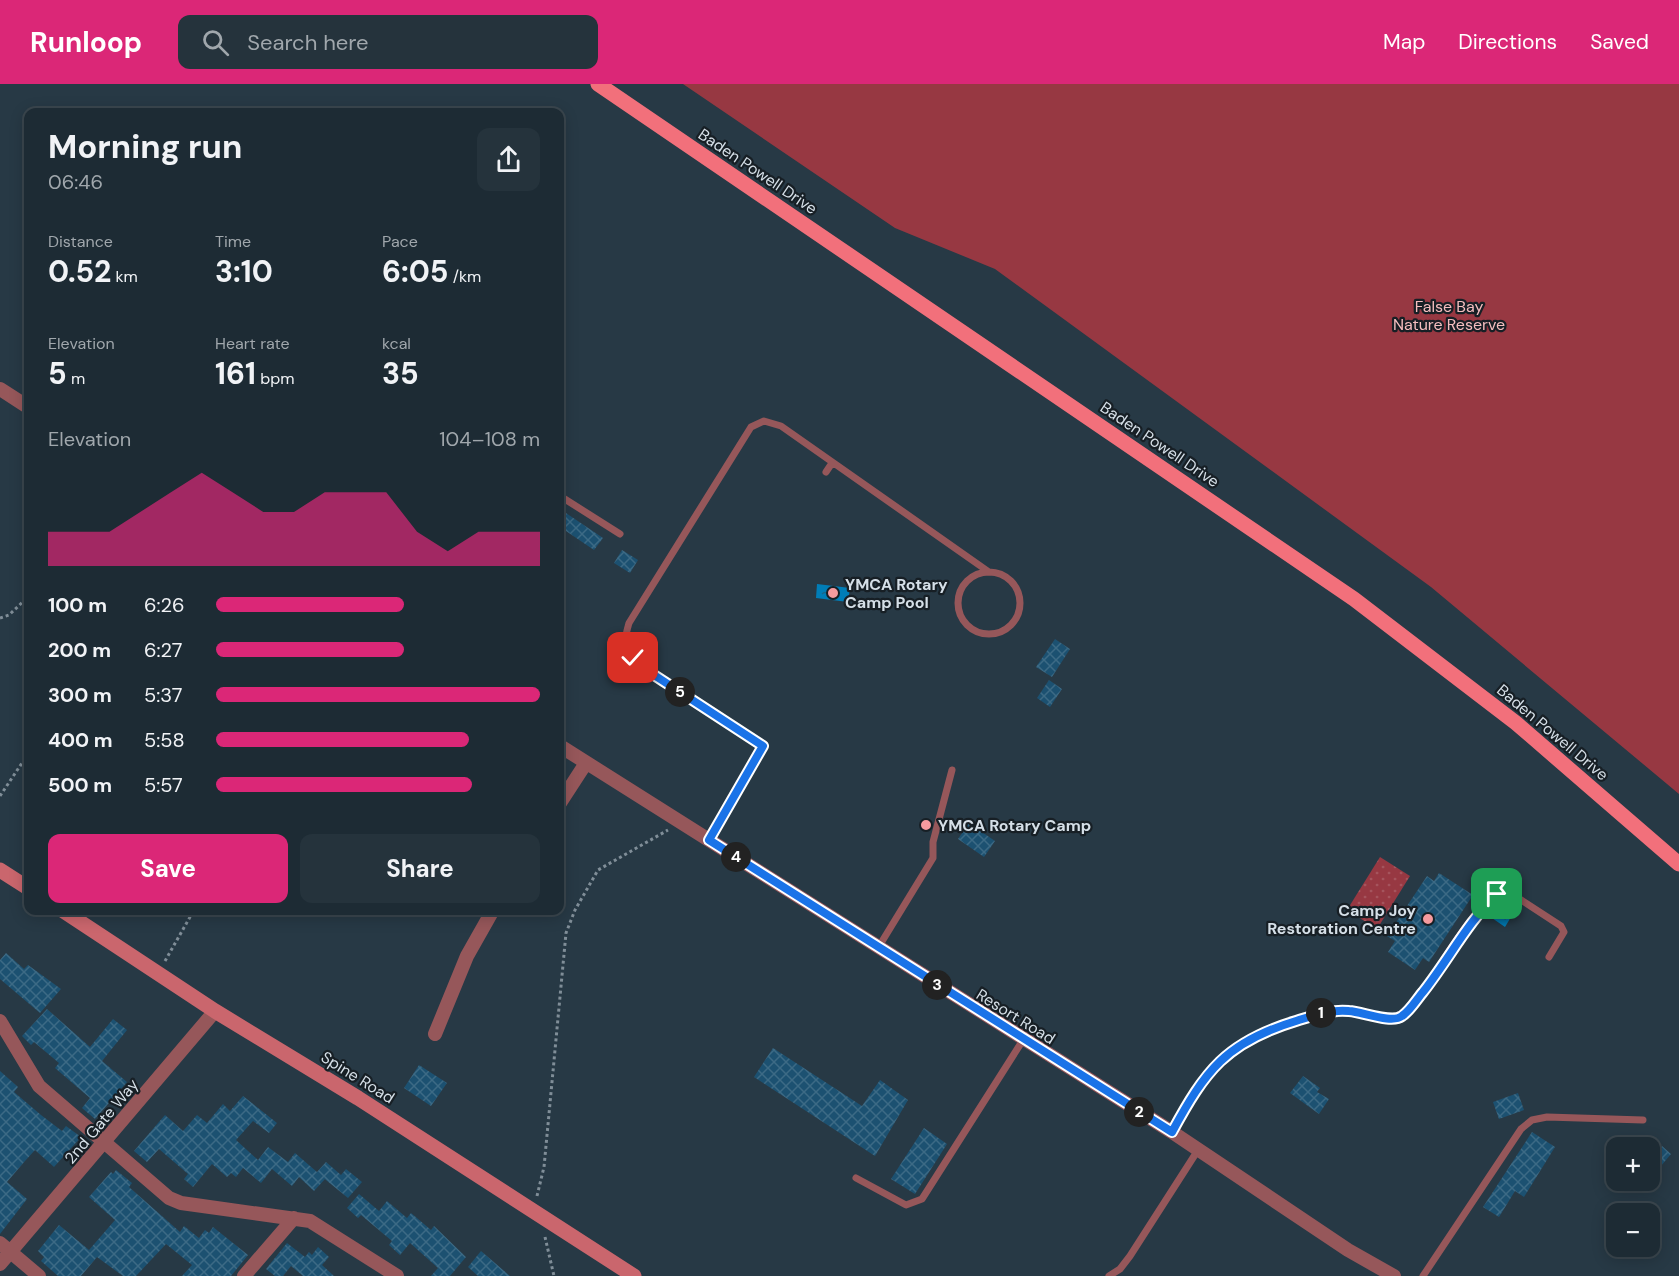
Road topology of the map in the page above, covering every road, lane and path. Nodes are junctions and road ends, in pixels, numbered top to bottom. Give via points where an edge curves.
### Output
1 (598, 84) edge
2 (0, 389) edge
3 (24, 404) edge
4 (832, 463) junction
5 (826, 472) dead end
6 (564, 499) edge
7 (620, 534) dead end
8 (989, 572) junction
9 (24, 601) edge
10 (0, 618) edge
11 (564, 749) edge
12 (24, 760) edge
13 (586, 763) junction
14 (952, 770) dead end
15 (0, 796) edge
16 (564, 797) edge
17 (678, 821) junction
18 (709, 840) junction
19 (1679, 864) edge
20 (0, 870) edge
21 (24, 885) edge
22 (70, 915) edge
23 (191, 915) edge
24 (490, 915) edge
25 (878, 948) junction
26 (1549, 957) dead end
27 (158, 973) junction
28 (215, 1011) junction
29 (0, 1021) edge
30 (435, 1034) dead end
31 (1023, 1040) junction
32 (1643, 1120) dead end
33 (1172, 1132) junction
34 (104, 1143) junction
35 (1198, 1150) junction
36 (856, 1178) dead end
37 (537, 1215) junction
38 (294, 1218) junction
39 (5, 1247) edge
40 (0, 1264) edge
41 (39, 1276) edge
42 (244, 1276) edge
43 (397, 1276) edge
44 (554, 1276) edge
45 (634, 1276) edge
46 (1109, 1276) edge
47 (1394, 1276) edge
48 (1423, 1276) edge

1 - 19 main road, Baden Powell Drive via 1354,599 1516,723
2 - 3 street
4 - 5 lane
4 - 8 lane
4 - 18 lane via 780,426 765,421 751,427 629,623 626,645 641,665 763,746
6 - 7 lane
8 - 8 lane via 1012,582 1020,606 1008,627 990,634 968,625 959,603 968,581
9 - 10 path
11 - 13 street, Resort Road
12 - 15 path
13 - 16 street
13 - 17 street, Resort Road
14 - 25 lane via 933,842 933,858
17 - 18 street, Resort Road
17 - 37 path via 657,838 598,870 566,933
18 - 25 street, Resort Road
20 - 21 main road
22 - 27 main road, Spine Road
23 - 27 path
24 - 30 street via 467,956
25 - 31 street, Resort Road
26 - 33 lane via 1564,932 1561,926 1509,892 1501,892 1474,917 1403,1016 1391,1020 1366,1012 1326,1012 1247,1039 1217,1061 1192,1094
27 - 28 main road, Spine Road
28 - 34 street, 2nd Gate Way
28 - 37 main road, Spine Road via 358,1098
29 - 34 street via 39,1086
31 - 33 street, Resort Road
31 - 36 lane via 922,1199 906,1205
32 - 48 lane via 1532,1120 1521,1129
33 - 35 street, Resort Road
34 - 38 street via 175,1201
34 - 39 street, 2nd Gate Way
35 - 46 lane via 1130,1256
35 - 47 street, Resort Road via 1348,1250
37 - 44 path
37 - 45 main road, Spine Road
38 - 42 street
38 - 43 street via 310,1221
39 - 40 street, 2nd Gate Way
39 - 41 street

